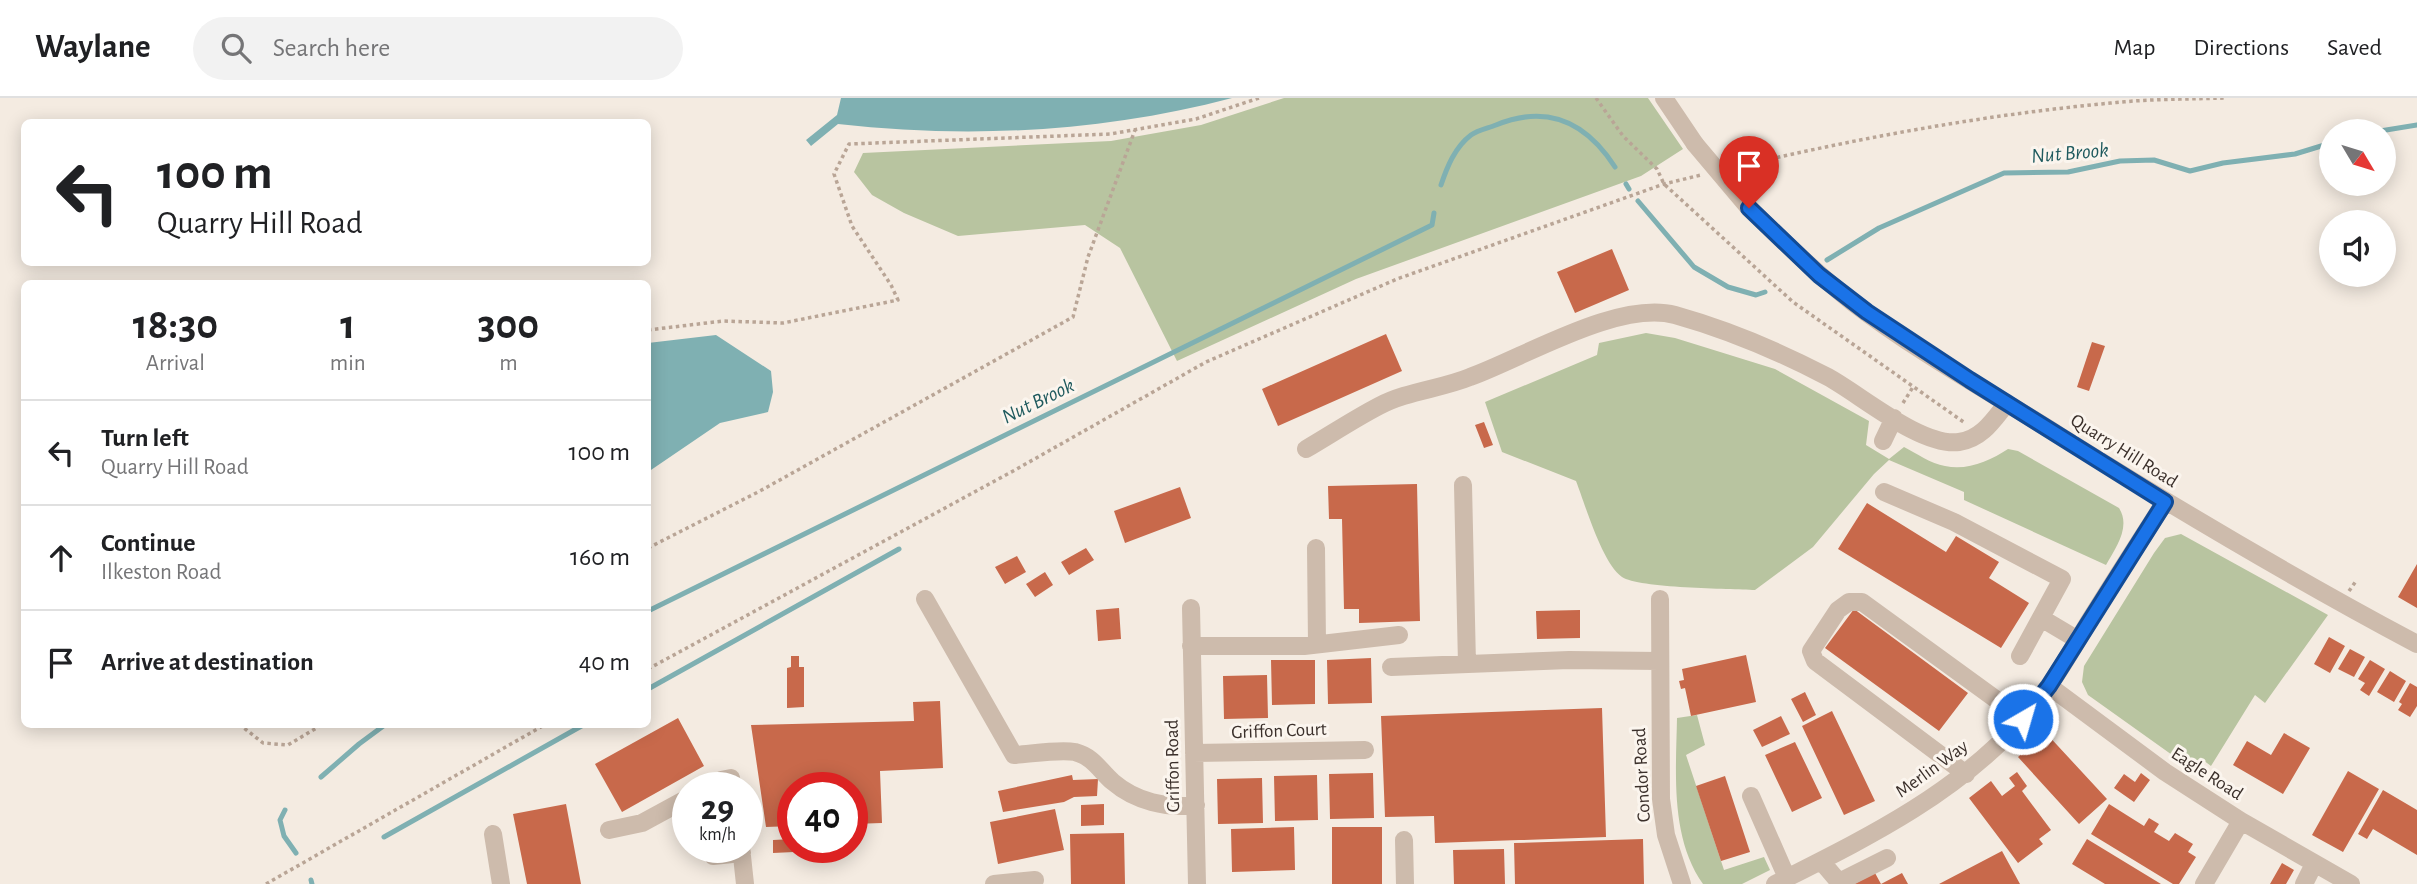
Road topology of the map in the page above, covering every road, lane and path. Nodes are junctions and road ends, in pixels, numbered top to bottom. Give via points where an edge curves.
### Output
1 (1259, 98) edge
2 (1596, 98) edge
3 (1664, 98) edge
4 (2225, 98) edge
5 (1135, 130) junction
6 (1726, 169) dead end
7 (1702, 175) dead end
8 (1664, 184) junction
9 (651, 330) edge
10 (2007, 403) junction
11 (1894, 418) junction
12 (1981, 434) junction
13 (1883, 441) dead end
14 (1306, 449) dead end
15 (1463, 485) dead end
16 (1884, 492) dead end
17 (2165, 502) junction
18 (651, 546) edge
19 (1316, 548) dead end
20 (925, 599) dead end
21 (1661, 599) dead end
22 (1191, 608) dead end
23 (2041, 618) junction
24 (1399, 635) dead end
25 (2078, 640) junction
26 (1317, 644) junction
27 (2417, 644) edge
28 (1191, 646) junction
29 (2021, 656) dead end
30 (1659, 661) junction
31 (1467, 664) junction
32 (1391, 667) dead end
33 (651, 668) edge
34 (2049, 686) junction
35 (2023, 719) junction
36 (244, 728) edge
37 (316, 728) edge
38 (539, 728) edge
39 (1365, 750) dead end
40 (1194, 753) junction
41 (1966, 774) junction
42 (1751, 796) dead end
43 (1195, 806) junction
44 (672, 807) edge
45 (2241, 821) junction
46 (609, 830) dead end
47 (493, 834) dead end
48 (1404, 840) dead end
49 (1887, 858) dead end
50 (1821, 860) junction
51 (743, 863) edge
52 (2314, 864) junction
53 (1035, 880) dead end
54 (1789, 880) edge
55 (1839, 883) edge
56 (266, 884) edge
57 (501, 884) edge
58 (745, 884) edge
59 (994, 884) edge
60 (1198, 884) edge
61 (1405, 884) edge
62 (1682, 884) edge
63 (2204, 884) edge
64 (2304, 884) edge
65 (2351, 884) edge

1 - 5 path via 1196,119
2 - 8 path via 1623,136 1657,169
3 - 10 street, Quarry Hill Road, bridge via 1695,144 1749,208 1819,275 1867,312
4 - 6 path via 2135,101 1998,118 1870,137
5 - 9 path via 849,144 834,174 852,226 898,300 783,323 723,321
5 - 18 path via 1088,257 1073,317
7 - 8 path
8 - 12 path via 1793,302
8 - 33 path via 1397,279 1206,362
10 - 12 street
10 - 17 street, Quarry Hill Road
11 - 12 street via 1942,440 1959,442
11 - 13 street
11 - 14 street via 1781,354 1673,314 1648,312 1626,314 1469,378 1381,404
15 - 31 street
16 - 23 street via 1954,522 2062,579
17 - 25 street, Merlin Way
17 - 27 street, Quarry Hill Road
19 - 26 street
20 - 43 street via 1014,755 1074,752 1093,760 1113,783 1136,797
21 - 30 street, Condor Road
22 - 28 street, Griffon Road
23 - 25 street
23 - 29 street
24 - 26 street
25 - 34 street, Merlin Way
26 - 28 street
28 - 40 street, Griffon Road
30 - 31 street
30 - 62 street, Condor Road via 1661,799 1666,835
31 - 32 street
34 - 35 street, Merlin Way
34 - 45 street, Eagle Road
35 - 41 street, Merlin Way
35 - 41 street via 1862,602 1849,602 1838,611 1811,651 1815,661
36 - 37 path via 262,743 288,745
38 - 56 path
39 - 40 street, Griffon Court
40 - 43 street, Griffon Road
41 - 50 street, Merlin Way via 1907,814
42 - 54 street
43 - 60 street, Griffon Road
44 - 46 street via 642,823
45 - 52 street, Eagle Road
45 - 63 street
47 - 57 street
48 - 61 street
49 - 55 street
50 - 54 street, Merlin Way
50 - 55 street
51 - 58 street
52 - 64 street
52 - 65 street, Eagle Road
53 - 59 street

